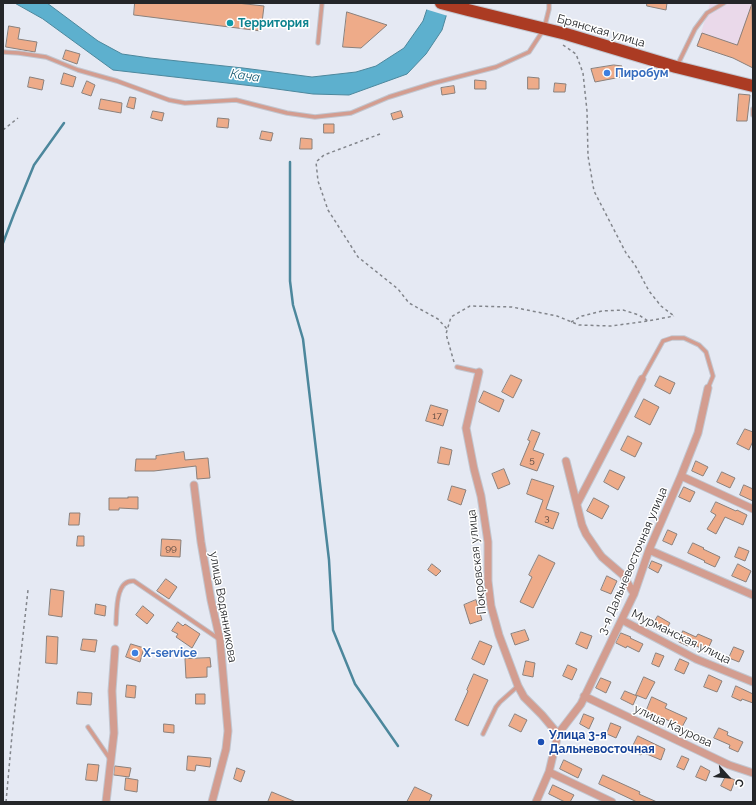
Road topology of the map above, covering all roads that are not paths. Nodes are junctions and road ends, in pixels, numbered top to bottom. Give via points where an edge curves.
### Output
1 (322, 3) edge
2 (442, 3) edge
3 (549, 3) edge
4 (724, 3) edge
5 (544, 29) junction
6 (318, 43) dead end
7 (3, 52) edge
8 (676, 67) junction
9 (753, 86) edge
10 (753, 109) edge
11 (753, 115) edge
12 (457, 367) road end
13 (479, 372) joint
14 (642, 379) joint
15 (708, 388) joint
16 (566, 461) dead end
17 (681, 476) junction
18 (194, 485) dead end
19 (577, 504) junction
20 (753, 509) edge
21 (649, 550) junction
22 (634, 594) junction
23 (753, 595) edge
24 (622, 620) junction
25 (116, 624) dead end
26 (220, 640) junction
27 (115, 649) dead end
28 (753, 682) edge
29 (518, 686) junction
30 (584, 696) junction
31 (88, 727) dead end
32 (483, 734) dead end
33 (558, 734) junction
34 (111, 761) junction
35 (549, 772) junction
36 (753, 773) edge
37 (106, 802) edge
38 (214, 802) edge
39 (536, 802) edge
40 (612, 802) edge

1 - 6 lane
2 - 5 highway, Брянская улица
3 - 5 lane
4 - 8 lane via 707,13 695,29
5 - 7 lane via 529,52 496,67 396,95 351,113 314,117 236,100 185,103 169,100 46,57
5 - 8 highway, Брянская улица
8 - 9 highway, Брянская улица
10 - 11 lane
12 - 13 lane
13 - 29 street, Покровская улица via 466,428 488,542 491,606
14 - 15 lane via 663,341 684,338 699,345 706,352 713,376
14 - 19 street
15 - 17 street, 3-я Дальневосточная улица via 698,433
16 - 19 street
17 - 20 street
17 - 21 street, 3-я Дальневосточная улица
18 - 26 street, улица Водянникова via 201,542
19 - 22 street via 586,534 602,558 623,575
21 - 22 street, 3-я Дальневосточная улица
21 - 23 street
22 - 24 street, 3-я Дальневосточная улица
24 - 28 street, Мурманская улица via 696,659
24 - 30 street, 3-я Дальневосточная улица
25 - 26 lane via 119,590 123,585 134,581
26 - 38 street, улица Водянникова via 228,731
27 - 34 street
29 - 32 lane via 496,707
29 - 33 street, Покровская улица via 524,697
30 - 33 street, 3-я Дальневосточная улица via 581,704
30 - 36 street, улица Каурова via 729,765
31 - 34 lane
33 - 35 street, 3-я Дальневосточная улица
34 - 37 street
35 - 39 street, 3-я Дальневосточная улица
35 - 40 street

